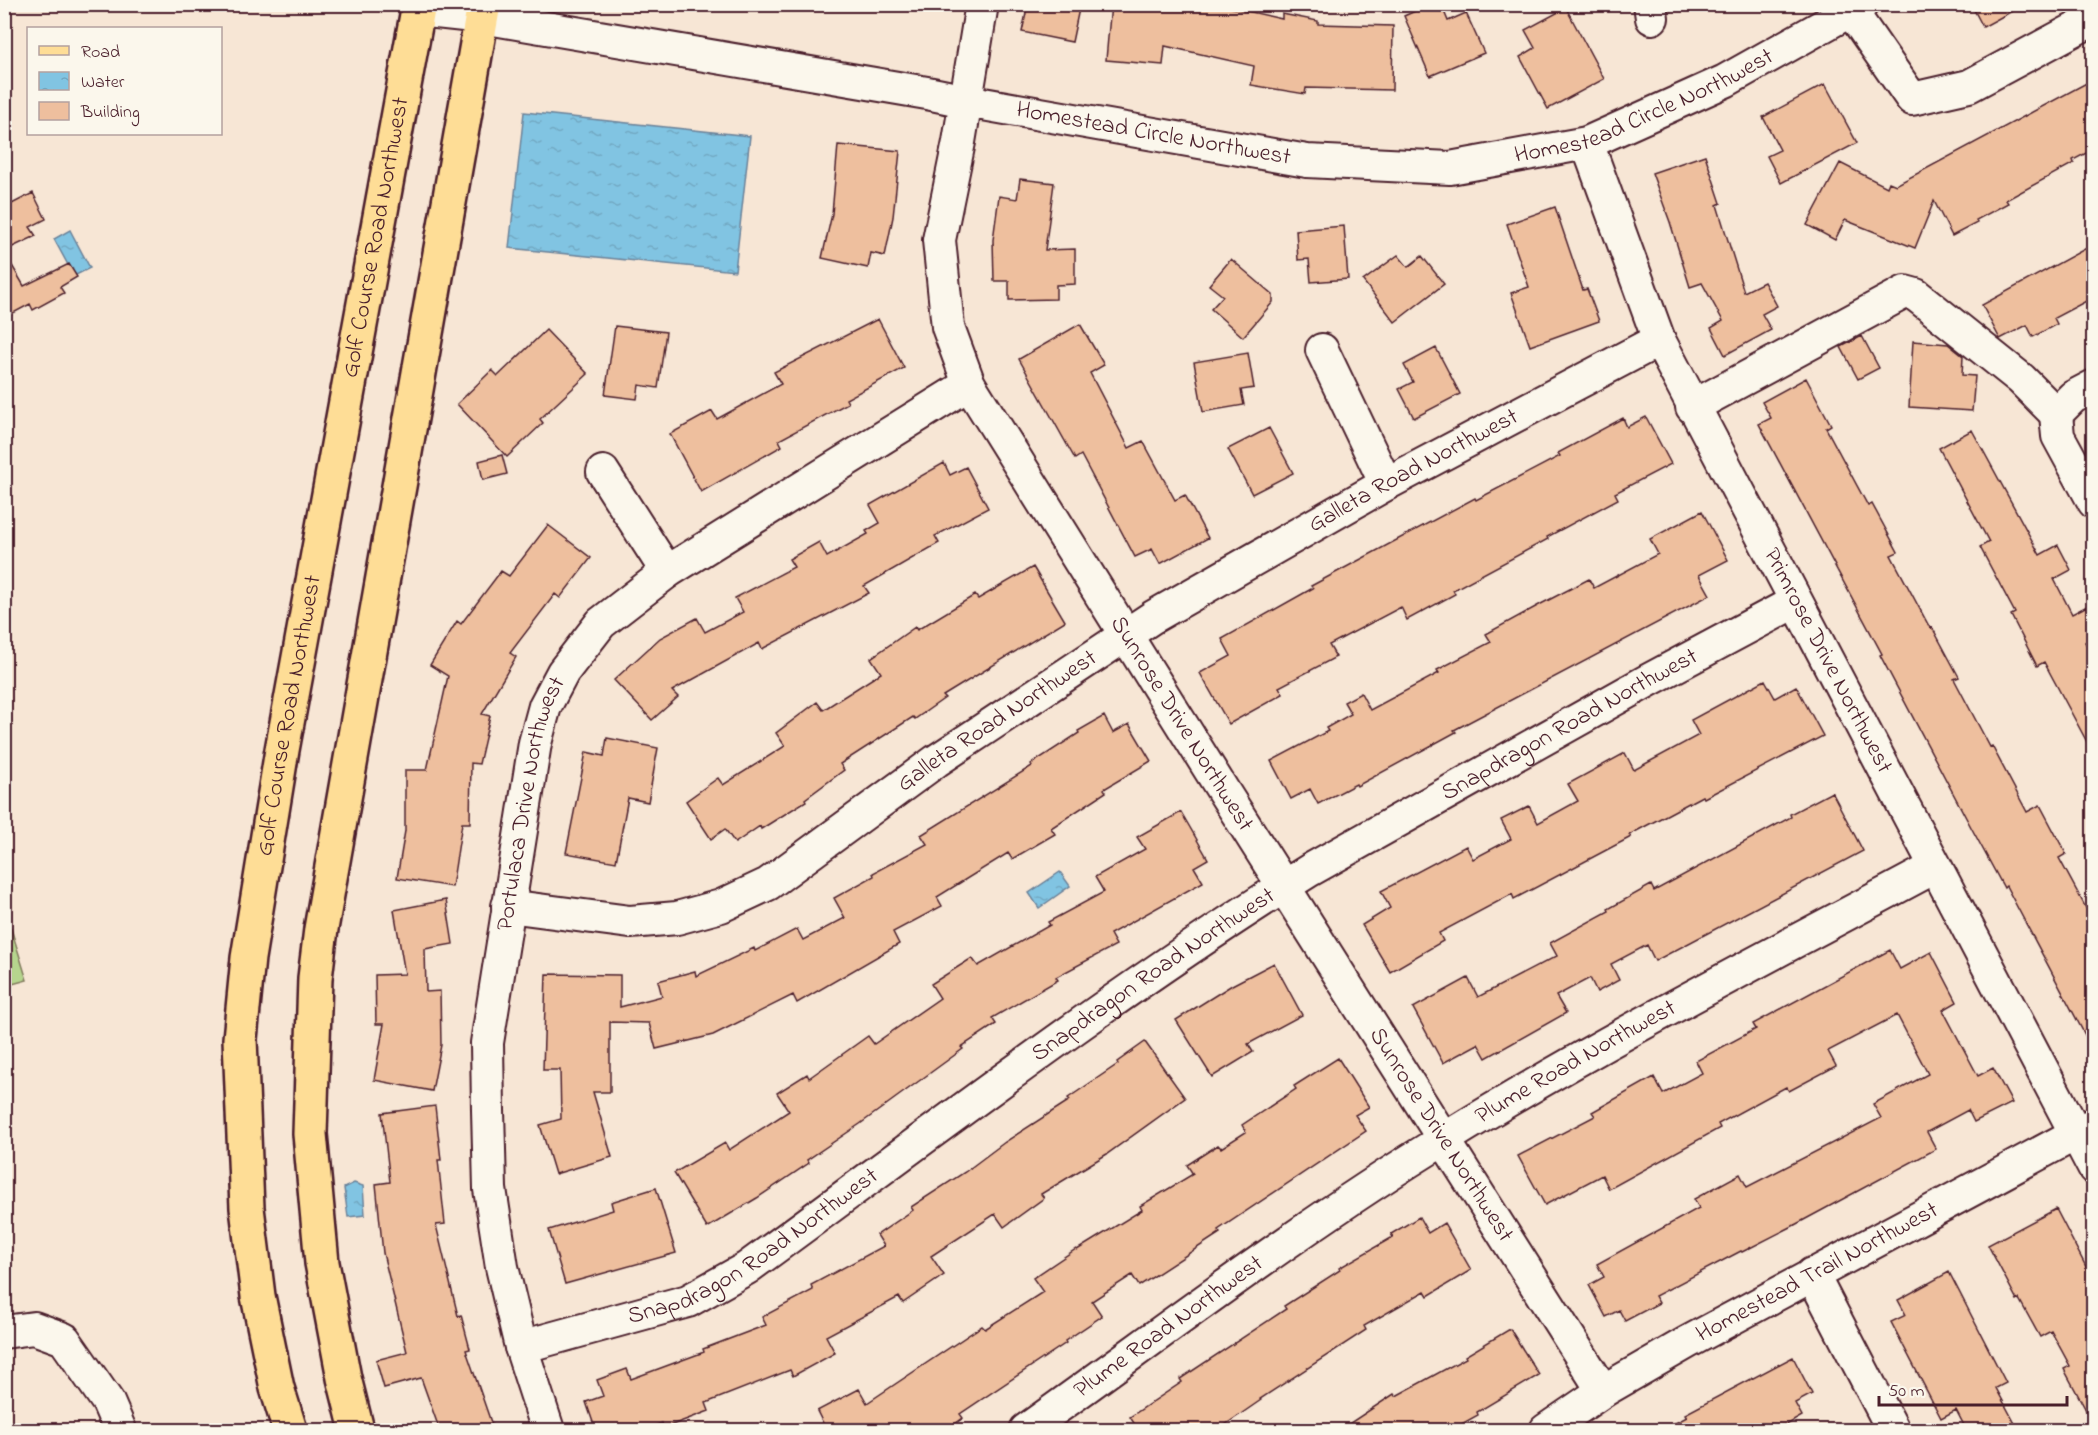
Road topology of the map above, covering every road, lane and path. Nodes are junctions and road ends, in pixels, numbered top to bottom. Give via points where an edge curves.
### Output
1 (982, 4) edge
2 (418, 7) edge
3 (1856, 8) edge
4 (483, 11) edge
5 (2094, 18) edge
6 (966, 101) junction
7 (1587, 143) junction
8 (1659, 340) junction
9 (1322, 350) dead end
10 (969, 384) junction
11 (2094, 386) edge
12 (1692, 407) junction
13 (2056, 414) junction
14 (603, 472) dead end
15 (1386, 484) junction
16 (2094, 502) edge
17 (667, 572) junction
18 (1795, 602) junction
19 (1126, 634) junction
20 (1935, 867) junction
21 (1284, 886) junction
22 (508, 906) junction
23 (2085, 1129) edge
24 (1444, 1139) junction
25 (2094, 1168) edge
26 (1812, 1274) junction
27 (4, 1332) edge
28 (520, 1347) junction
29 (1603, 1391) junction
30 (120, 1431) edge
31 (290, 1431) edge
32 (357, 1431) edge
33 (548, 1431) edge
34 (1026, 1431) edge
35 (1546, 1431) edge
36 (1893, 1431) edge

1 - 6 street, Sunrose Drive Northwest
2 - 4 street, Homestead Circle Northwest
2 - 31 main road, Golf Course Road Northwest via 282,750 248,958 240,1039 248,1208 258,1296
3 - 5 street via 1912,99 1969,86
3 - 7 street, Homestead Circle Northwest via 1725,81
4 - 6 street, Homestead Circle Northwest
4 - 32 main road via 315,978 310,1134 322,1263
6 - 7 street, Homestead Circle Northwest via 1307,161 1450,168
6 - 10 street, Sunrose Drive Northwest via 939,240 948,327
7 - 8 street, Primrose Drive Northwest
8 - 12 street, Primrose Drive Northwest
8 - 15 street, Galleta Road Northwest
9 - 15 street
10 - 17 street, Portulaca Drive Northwest
10 - 19 street, Sunrose Drive Northwest
11 - 13 street via 2073,397
12 - 13 street via 1905,292 1916,295 2021,379
12 - 18 street, Primrose Drive Northwest
13 - 16 street via 2058,436
14 - 17 street
15 - 19 street, Galleta Road Northwest
17 - 22 street, Portulaca Drive Northwest via 601,623 563,672 545,706 535,743
18 - 20 street, Primrose Drive Northwest
18 - 21 street, Snapdragon Road Northwest
19 - 21 street, Sunrose Drive Northwest
19 - 22 street, Galleta Road Northwest via 936,760 768,884 721,906 677,918 630,922
20 - 23 street, Primrose Drive Northwest
20 - 24 street, Plume Road Northwest via 1610,1040
21 - 24 street, Sunrose Drive Northwest
21 - 28 street, Snapdragon Road Northwest via 1096,1014 747,1268 688,1300
22 - 28 street, Portulaca Drive Northwest via 487,1043 490,1189
23 - 25 street, Primrose Drive Northwest
23 - 26 street, Homestead Trail Northwest
24 - 29 street, Sunrose Drive Northwest
24 - 34 street, Plume Road Northwest via 1324,1216
26 - 29 street, Homestead Trail Northwest
26 - 36 street
27 - 30 street via 34,1328 64,1338 108,1402
28 - 33 street, Portulaca Drive Northwest
29 - 35 street, Homestead Trail Northwest

